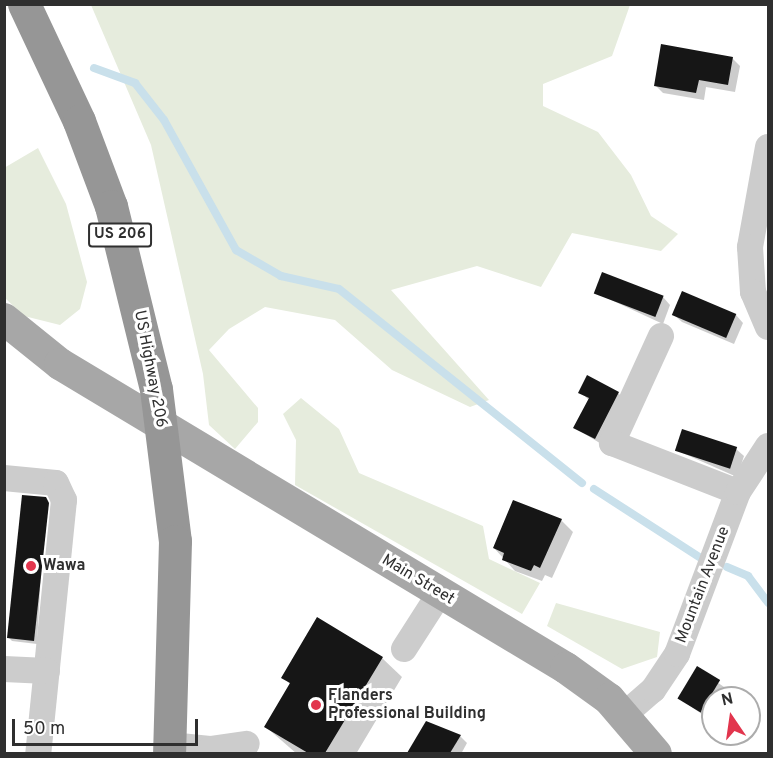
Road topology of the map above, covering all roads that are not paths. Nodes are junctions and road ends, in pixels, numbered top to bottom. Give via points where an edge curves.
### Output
1 (24, 4) edge
2 (768, 147) edge
3 (4, 319) edge
4 (768, 327) edge
5 (661, 336) dead end
6 (162, 426) junction
7 (768, 446) edge
8 (4, 478) edge
9 (738, 492) junction
10 (440, 593) junction
11 (404, 650) dead end
12 (4, 669) edge
13 (47, 671) junction
14 (625, 714) junction
15 (247, 744) dead end
16 (169, 749) edge
17 (38, 753) edge
18 (656, 753) edge

1 - 6 highway, US Highway 206 / US 206 via 79,121 111,206 140,312
2 - 4 street via 750,247 753,292
3 - 6 main road, Main Street via 60,364
5 - 9 street via 612,443
6 - 10 main road, Main Street
6 - 16 highway, US Highway 206 / US 206 via 175,541
7 - 9 street, Mountain Avenue
8 - 13 street via 56,483 63,500
9 - 14 street, Mountain Avenue via 677,654 652,690
10 - 11 street
10 - 14 main road, Main Street via 574,673
12 - 13 street
13 - 17 street
14 - 18 main road, Main Street
15 - 16 street

